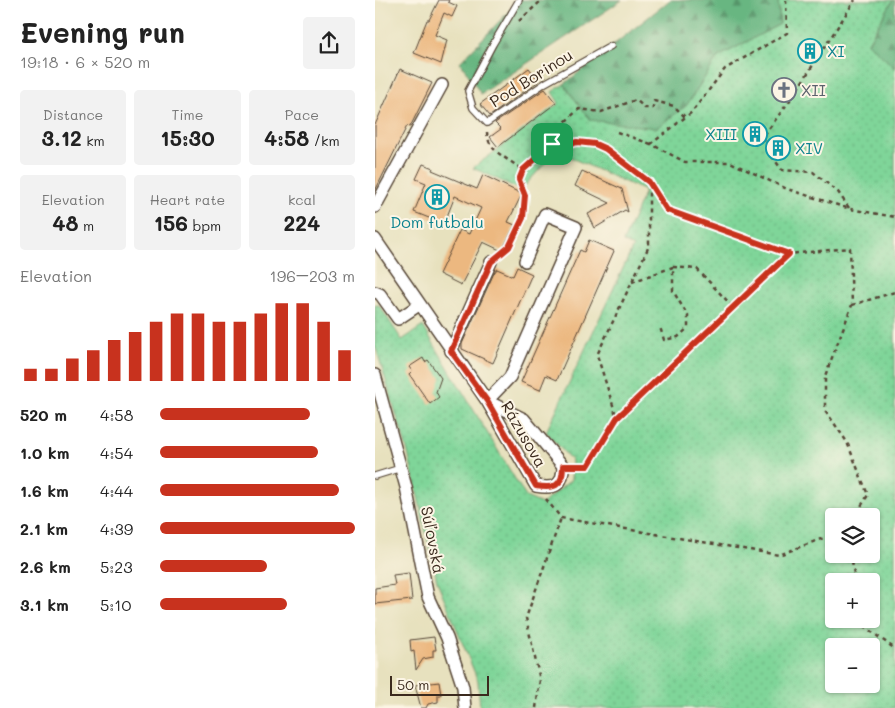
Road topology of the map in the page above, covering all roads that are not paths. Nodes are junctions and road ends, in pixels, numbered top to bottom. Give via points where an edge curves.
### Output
1 (519, 0) edge
2 (611, 46) dead end
3 (442, 84) dead end
4 (375, 207) edge
5 (375, 239) edge
6 (525, 261) dead end
7 (491, 262) road end
8 (375, 292) edge
9 (419, 305) junction
10 (451, 351) junction
11 (375, 375) edge
12 (487, 401) junction
13 (401, 468) junction
14 (375, 476) edge
15 (465, 708) edge

1 - 2 lane, Pod Borinou via 468,91 473,108 487,123 545,83
3 - 4 street
5 - 9 street, Rázusova
6 - 12 street via 545,214 576,227 510,377
7 - 10 street
8 - 9 street via 380,294 398,319
9 - 10 street, Rázusova
10 - 12 street, Rázusova
11 - 13 street, Súľovská
12 - 12 street, Rázusova via 536,486 549,489 557,485 563,477 563,466 524,419
13 - 14 lane
13 - 15 street, Súľovská via 428,597 453,654 463,687

